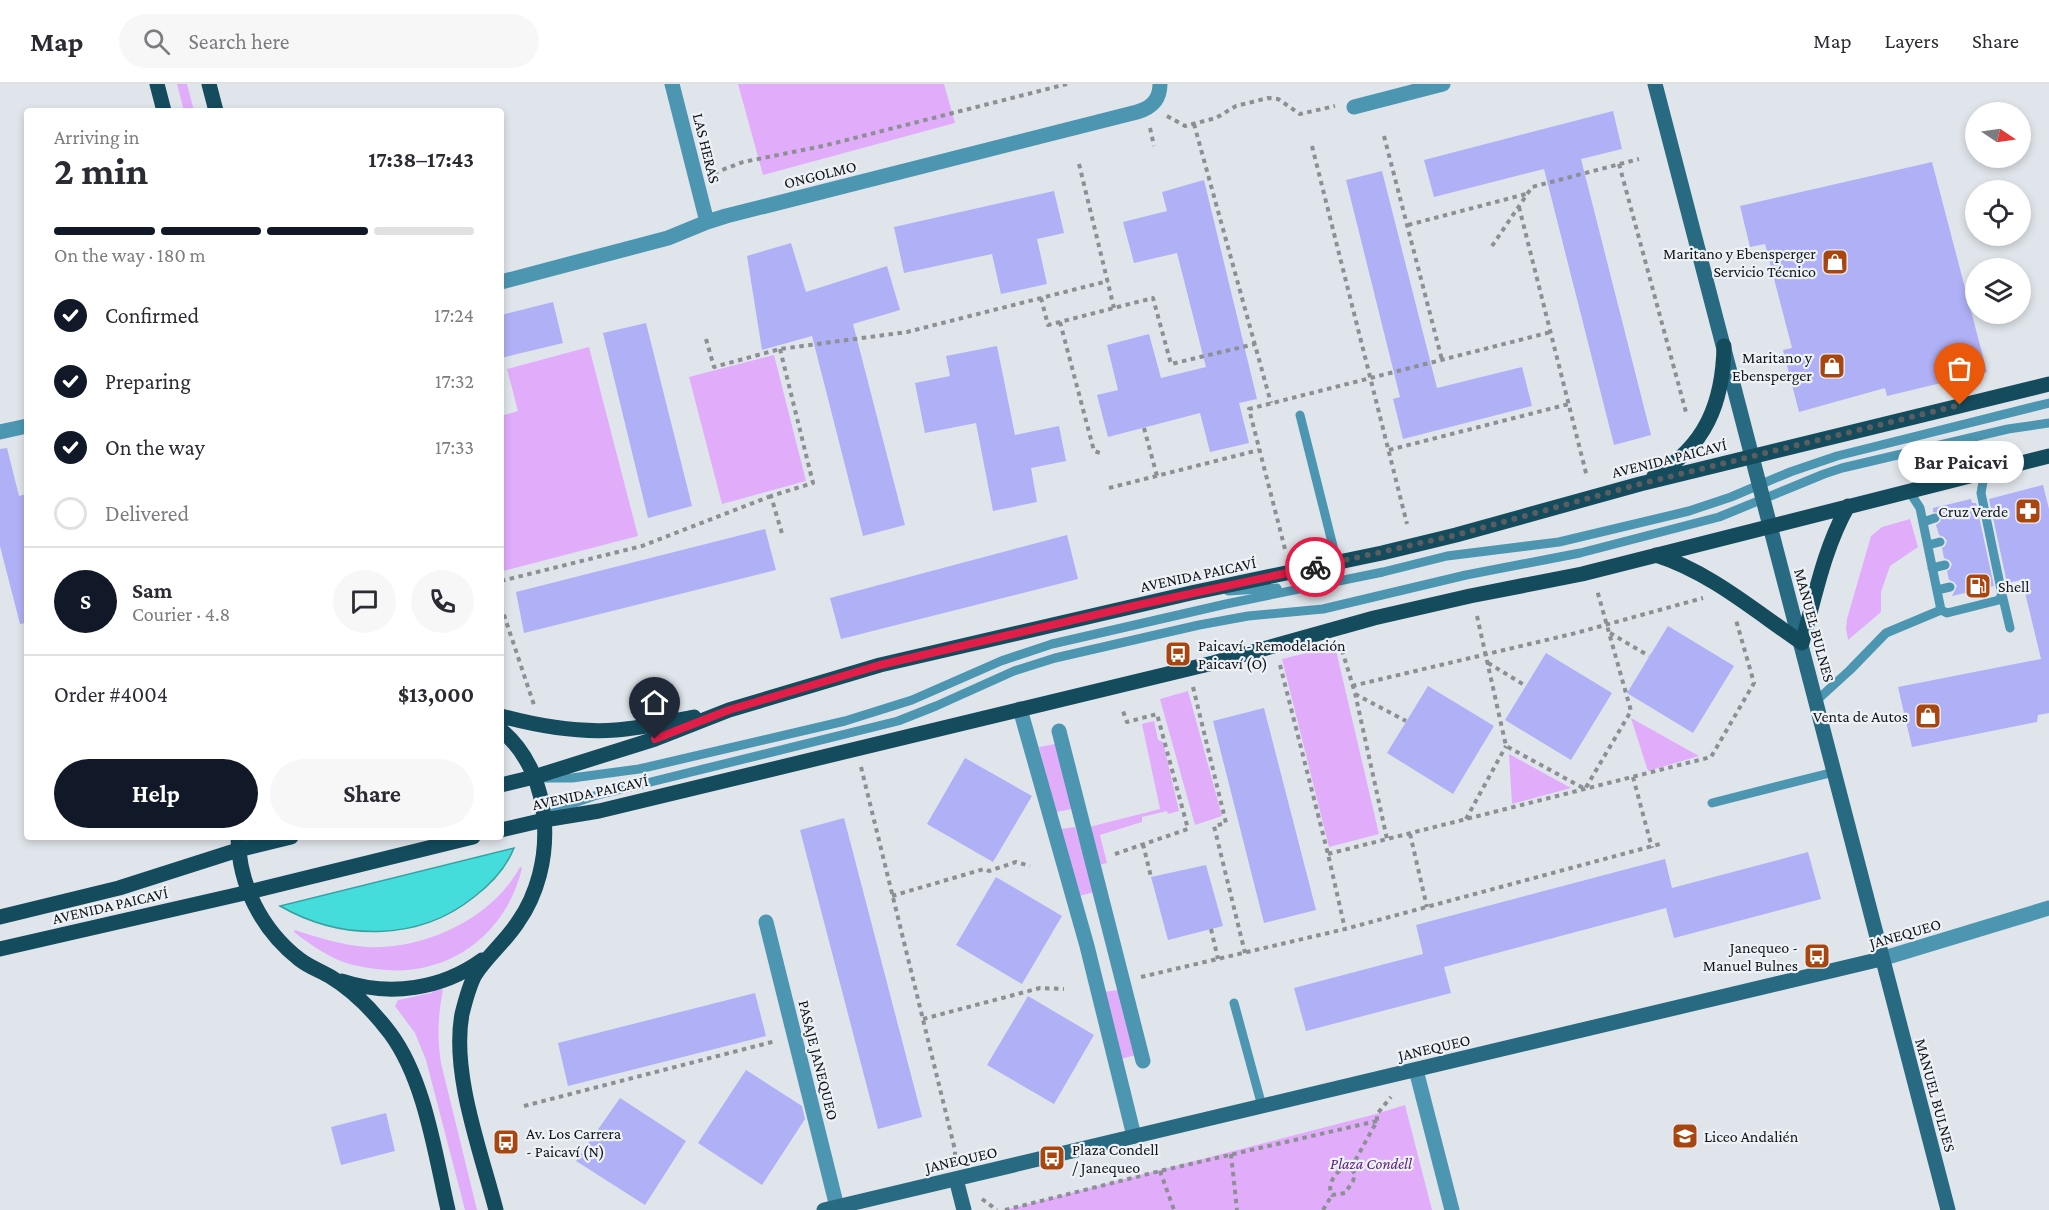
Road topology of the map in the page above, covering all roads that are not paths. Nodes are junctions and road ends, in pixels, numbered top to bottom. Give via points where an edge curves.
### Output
1 (157, 84) edge
2 (209, 84) edge
3 (672, 84) edge
4 (1160, 84) edge
5 (1443, 84) edge
6 (1655, 84) edge
7 (1354, 107) road end
8 (163, 108) edge
9 (215, 108) edge
10 (707, 222) junction
11 (504, 281) edge
12 (1724, 346) junction
13 (2049, 384) edge
14 (2049, 403) edge
15 (1300, 415) dead end
16 (2049, 423) edge
17 (24, 427) edge
18 (0, 432) edge
19 (1752, 456) junction
20 (2049, 456) edge
21 (1985, 471) junction
22 (1640, 484) junction
23 (1761, 491) junction
24 (1909, 491) junction
25 (1848, 506) junction
26 (1935, 518) dead end
27 (1923, 522) junction
28 (1770, 526) junction
29 (1940, 542) dead end
30 (1928, 545) junction
31 (1656, 555) junction
32 (1336, 562) junction
33 (1945, 565) dead end
34 (1932, 568) junction
35 (1312, 586) junction
36 (1950, 587) dead end
37 (1937, 590) junction
38 (1191, 593) junction
39 (2002, 594) junction
40 (1941, 610) junction
41 (2010, 628) dead end
42 (1802, 643) junction
43 (1816, 701) junction
44 (1020, 709) junction
45 (729, 710) junction
46 (504, 717) edge
47 (1059, 731) dead end
48 (504, 733) edge
49 (1834, 772) junction
50 (534, 777) junction
51 (504, 784) edge
52 (1713, 803) dead end
53 (544, 820) junction
54 (504, 829) edge
55 (264, 840) edge
56 (461, 840) edge
57 (238, 843) edge
58 (249, 892) junction
59 (2049, 908) edge
60 (0, 917) edge
61 (766, 922) dead end
62 (499, 946) junction
63 (0, 949) edge
64 (1881, 959) junction
65 (331, 977) junction
66 (1234, 1003) dead end
67 (1143, 1061) dead end
68 (1416, 1070) junction
69 (1262, 1106) junction
70 (1134, 1136) junction
71 (956, 1179) junction
72 (830, 1209) edge
73 (448, 1210) edge
74 (496, 1210) edge
75 (964, 1210) edge
76 (1452, 1210) edge
77 (1948, 1210) edge

1 - 8 main road
2 - 9 main road
3 - 10 street, LAS HERAS
4 - 10 street, ONGOLMO via 1150,107 1137,112
5 - 7 street
6 - 12 main road, MANUEL BULNES
10 - 11 street, ONGOLMO via 668,238
12 - 19 main road, MANUEL BULNES
12 - 22 main road via 1717,403 1702,433 1682,456
13 - 19 main road, AVENIDA PAICAVÍ
14 - 23 lane via 1863,448 1790,472
15 - 32 lane
16 - 23 lane via 1842,468
17 - 18 street
19 - 22 main road, AVENIDA PAICAVÍ
19 - 23 main road, MANUEL BULNES
20 - 21 main road, AVENIDA PAICAVÍ
21 - 24 main road, AVENIDA PAICAVÍ
21 - 39 lane via 1981,493 1994,577
22 - 32 main road, AVENIDA PAICAVÍ via 1456,535
23 - 28 main road, MANUEL BULNES
23 - 35 lane via 1559,542 1447,556
23 - 53 lane via 1710,520 1555,558 1323,609 1221,620 1055,658 1014,670 898,721 594,796 560,808
24 - 25 main road, AVENIDA PAICAVÍ
24 - 27 lane via 1920,508
25 - 28 main road, AVENIDA PAICAVÍ
25 - 42 main road via 1829,548
26 - 27 lane
27 - 30 lane
28 - 31 main road, AVENIDA PAICAVÍ
28 - 42 main road, MANUEL BULNES
29 - 30 lane
30 - 34 lane
31 - 42 main road via 1700,574
31 - 44 main road, AVENIDA PAICAVÍ via 1374,618 1213,663
32 - 38 main road, AVENIDA PAICAVÍ
33 - 34 lane
34 - 37 lane
35 - 38 lane
35 - 50 lane via 1043,647 912,700 845,721 639,770 572,778
36 - 37 lane
37 - 40 lane
38 - 45 main road, AVENIDA PAICAVÍ via 880,665
39 - 40 lane via 1999,600 1947,613
39 - 41 lane
40 - 43 lane via 1886,633
42 - 43 main road, MANUEL BULNES
43 - 49 main road, MANUEL BULNES
44 - 53 main road, AVENIDA PAICAVÍ via 599,811
44 - 70 street via 1088,946
45 - 46 main road via 616,730 543,726
45 - 50 main road, AVENIDA PAICAVÍ via 655,739
47 - 67 street
48 - 50 main road via 519,749
49 - 52 lane
49 - 64 main road, MANUEL BULNES
50 - 51 main road, AVENIDA PAICAVÍ
50 - 53 main road
53 - 54 main road, AVENIDA PAICAVÍ
53 - 62 main road via 544,851 538,881 518,922
55 - 57 main road, AVENIDA PAICAVÍ
56 - 58 main road, AVENIDA PAICAVÍ
57 - 58 main road
57 - 60 main road, AVENIDA PAICAVÍ via 119,888
58 - 63 main road, AVENIDA PAICAVÍ
58 - 65 main road via 275,936 301,960
59 - 64 street, JANEQUEO
61 - 72 street, PASAJE JANEQUEO
62 - 65 main road via 462,972 419,987 389,990
62 - 74 main road via 475,975 462,1014 459,1049 463,1083
64 - 68 main road, JANEQUEO
64 - 77 main road, MANUEL BULNES
65 - 73 main road via 374,1013 402,1052 419,1089
66 - 69 lane
68 - 69 main road, JANEQUEO
68 - 76 street
69 - 70 main road, JANEQUEO
70 - 71 main road, JANEQUEO
71 - 72 main road, JANEQUEO
71 - 75 main road

